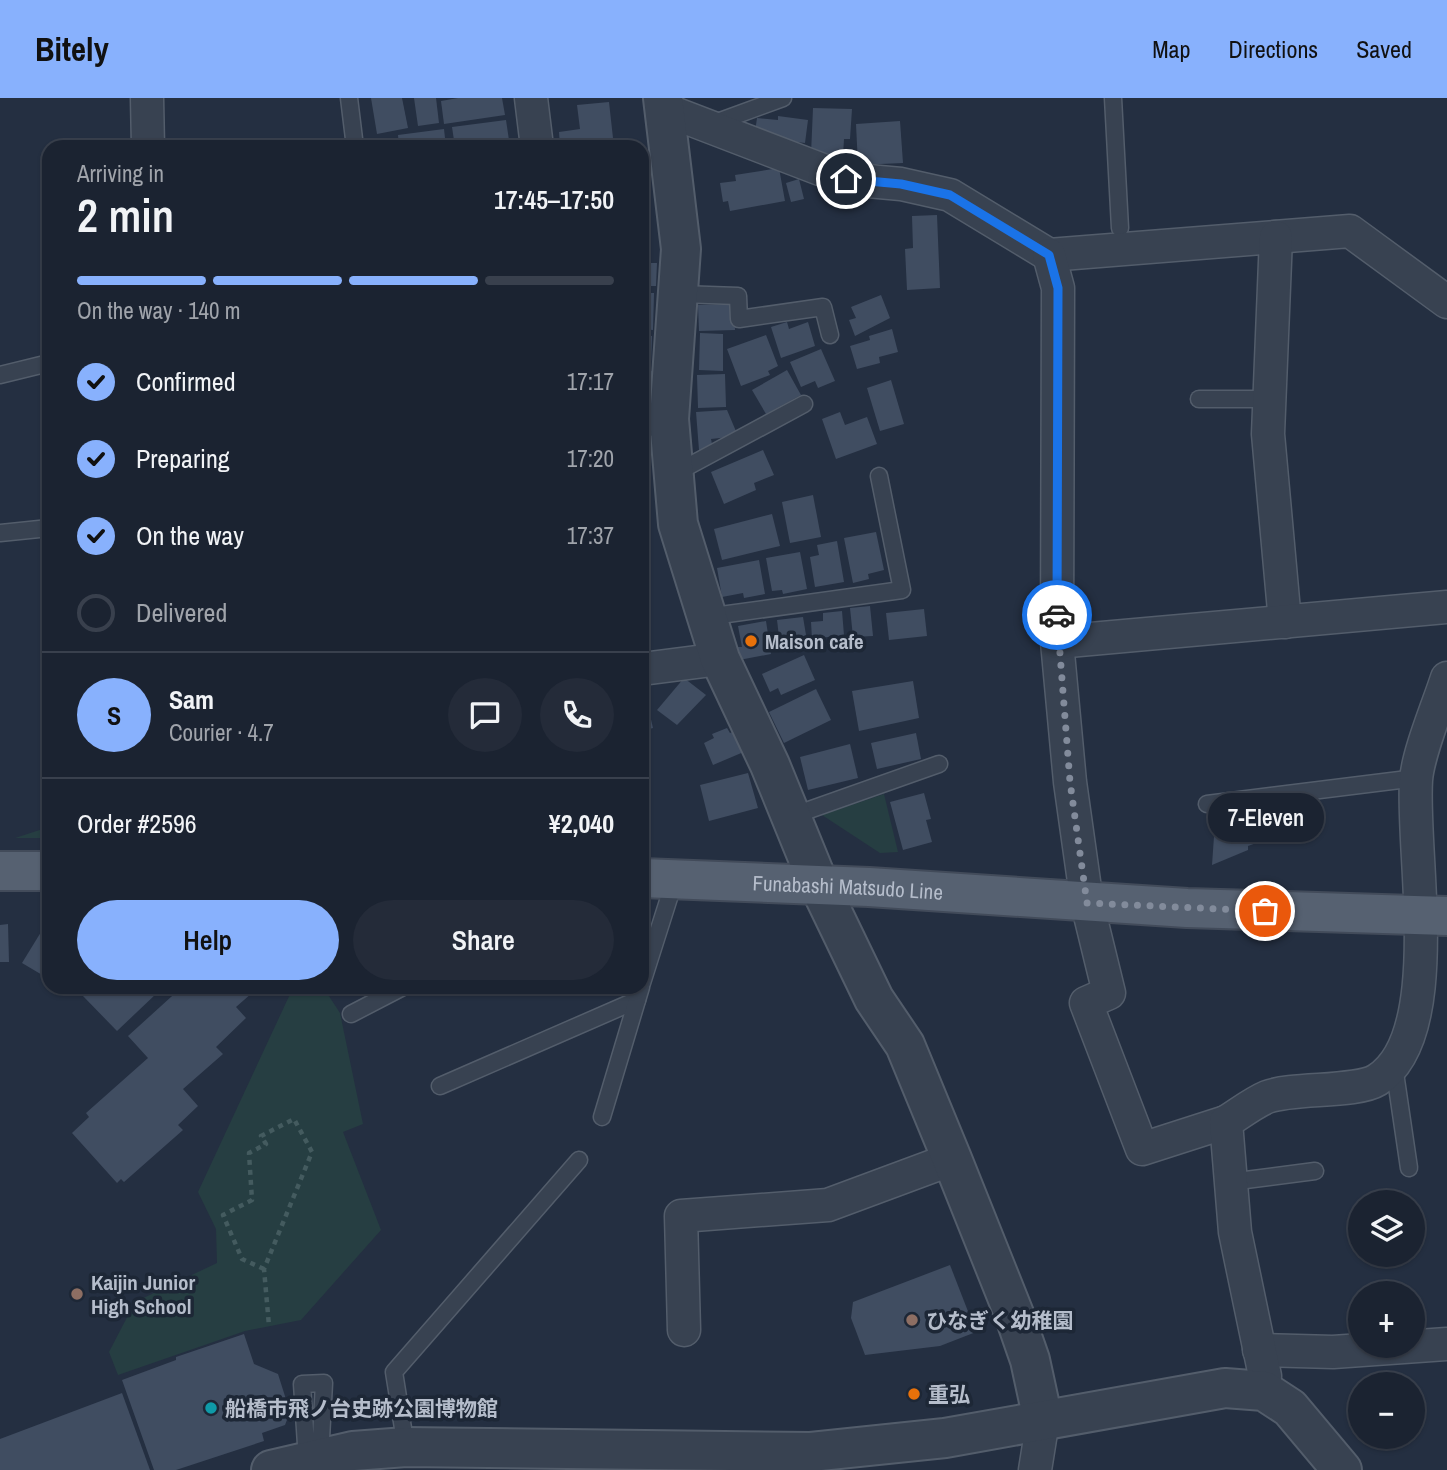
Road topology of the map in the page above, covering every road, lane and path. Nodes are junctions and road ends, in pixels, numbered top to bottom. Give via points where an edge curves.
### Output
1 (147, 98) edge
2 (349, 98) edge
3 (531, 98) edge
4 (783, 98) edge
5 (1113, 98) edge
6 (664, 104) edge
7 (709, 125) junction
8 (148, 140) edge
9 (354, 140) edge
10 (536, 140) edge
11 (1120, 229) dead end
12 (1276, 237) junction
13 (1049, 255) junction
14 (680, 294) junction
15 (1447, 302) edge
16 (830, 334) dead end
17 (42, 365) edge
18 (0, 374) edge
19 (1199, 399) dead end
20 (1269, 399) junction
21 (804, 404) dead end
22 (656, 420) edge
23 (674, 474) junction
24 (879, 476) dead end
25 (42, 529) edge
26 (0, 533) edge
27 (1447, 607) edge
28 (706, 617) junction
29 (1285, 622) junction
30 (1057, 642) junction
31 (720, 659) junction
32 (649, 668) edge
33 (1447, 678) edge
34 (939, 764) dead end
35 (1416, 778) junction
36 (1207, 804) dead end
37 (792, 816) junction
38 (0, 867) edge
39 (42, 870) edge
40 (659, 878) edge
41 (819, 885) junction
42 (1087, 903) junction
43 (1434, 916) edge
44 (649, 937) edge
45 (390, 994) edge
46 (632, 994) edge
47 (639, 994) edge
48 (351, 1014) dead end
49 (1394, 1066) junction
50 (440, 1086) dead end
51 (603, 1117) dead end
52 (1226, 1122) junction
53 (952, 1159) junction
54 (579, 1160) dead end
55 (1409, 1168) dead end
56 (1315, 1171) dead end
57 (1230, 1182) junction
58 (264, 1269) junction
59 (269, 1326) dead end
60 (684, 1330) dead end
61 (1447, 1344) edge
62 (1259, 1350) junction
63 (1264, 1391) junction
64 (1042, 1420) junction
65 (406, 1447) junction
66 (474, 1460) edge
67 (271, 1470) edge
68 (1035, 1470) edge
69 (1342, 1470) edge

1 - 8 street
2 - 9 lane
3 - 10 street
4 - 7 lane
5 - 11 lane
6 - 7 street
6 - 14 street via 681,249
7 - 13 street via 846,179 950,195
12 - 13 street
12 - 15 street via 1350,231
12 - 20 street
13 - 30 street via 1058,288
14 - 16 lane via 738,296 739,319 823,307
14 - 22 street
17 - 18 lane
19 - 20 lane
20 - 29 street via 1268,435
21 - 23 lane
22 - 23 street
23 - 28 street via 678,524
24 - 28 lane via 902,590
25 - 26 lane
27 - 29 street
28 - 31 street
29 - 30 street
30 - 42 street
31 - 32 street
31 - 37 street
33 - 35 street
34 - 37 lane
35 - 36 lane
35 - 43 street
37 - 41 street
38 - 39 main road
40 - 41 main road, Funabashi Matsudo Line
40 - 44 lane
41 - 42 main road, Funabashi Matsudo Line
41 - 53 street via 874,999 905,1045
42 - 43 main road, Funabashi Matsudo Line
42 - 52 street via 1109,993 1086,1003 1142,1149
43 - 49 street via 1416,1017 1406,1048
45 - 48 lane
46 - 50 lane
47 - 51 lane
49 - 52 street via 1375,1082 1268,1097
49 - 55 lane
52 - 57 street
53 - 60 street via 828,1205 681,1216
53 - 64 street via 1030,1360
54 - 65 lane via 394,1372
56 - 57 lane
57 - 62 street via 1235,1232
58 - 58 path via 312,1152 294,1119 261,1136 266,1144 249,1153 252,1200 223,1215 242,1259
58 - 59 path
61 - 62 street via 1333,1352
62 - 63 street
63 - 64 street via 1225,1388
63 - 69 street via 1290,1408
64 - 66 street via 945,1438 811,1452
64 - 68 street
65 - 66 street
65 - 67 street via 353,1451

